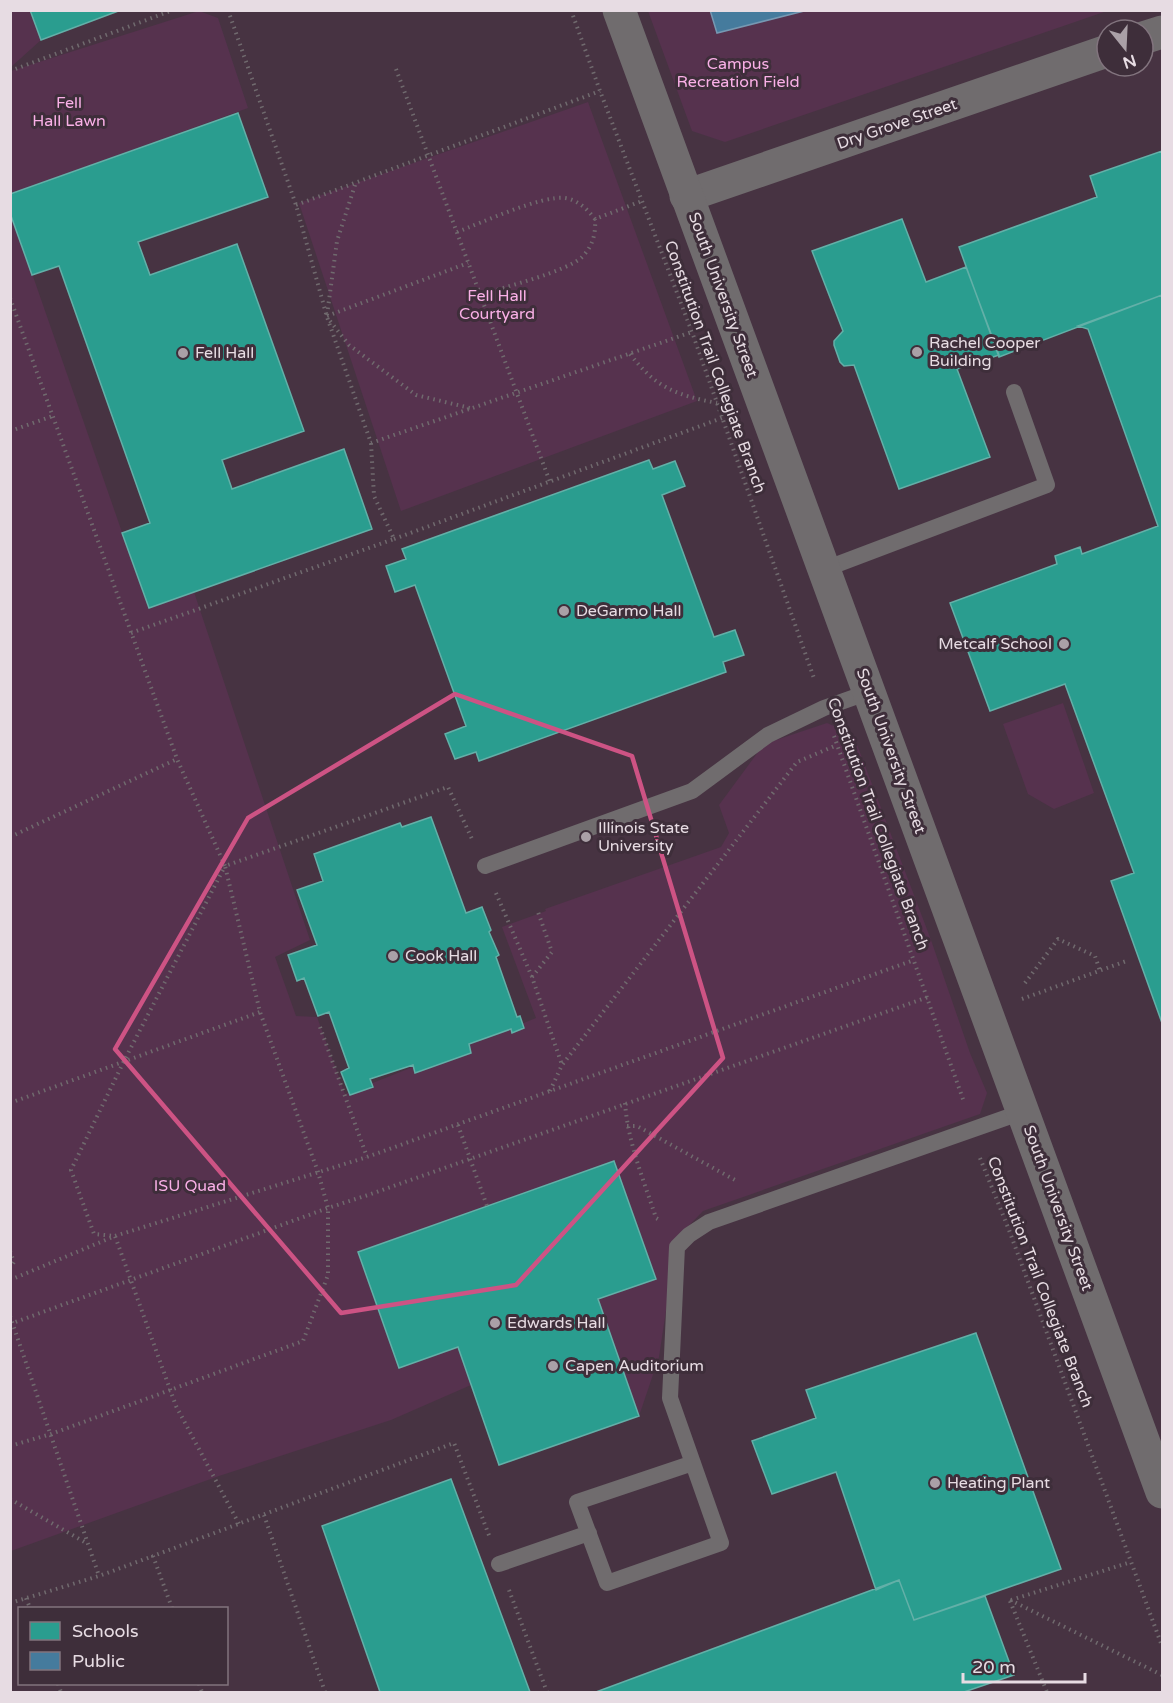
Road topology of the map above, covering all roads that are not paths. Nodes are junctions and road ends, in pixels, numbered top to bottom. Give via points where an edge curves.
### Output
1 (619, 10) edge
2 (1095, 55) edge
3 (686, 196) junction
4 (1014, 392) dead end
5 (825, 569) junction
6 (870, 692) junction
7 (485, 866) road end
8 (1022, 1112) junction
9 (693, 1463) junction
10 (1162, 1492) edge
11 (588, 1533) junction
12 (499, 1564) road end

1 - 3 street, South University Street
2 - 3 street, Dry Grove Street
3 - 5 street, South University Street
4 - 5 lane via 1047,485
5 - 6 street, South University Street
6 - 7 lane via 824,708 768,735 692,791
6 - 8 street, South University Street
8 - 9 lane via 709,1222 676,1247 670,1398
8 - 10 street, South University Street
9 - 11 lane via 577,1502
9 - 11 lane via 722,1543 607,1583
11 - 12 lane

